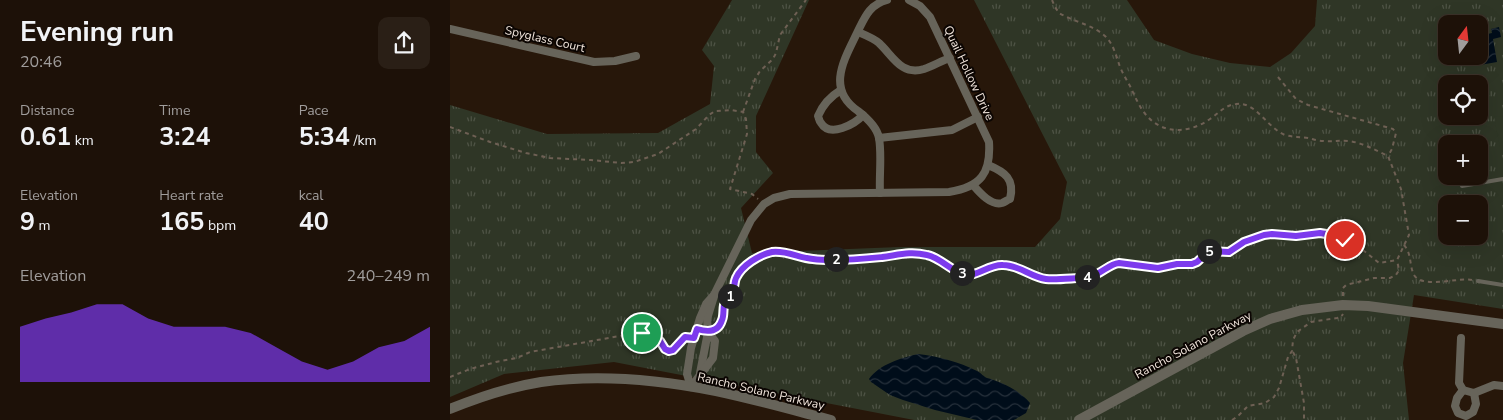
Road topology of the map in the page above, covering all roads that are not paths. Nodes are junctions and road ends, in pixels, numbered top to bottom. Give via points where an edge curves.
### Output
1 (909, 0) edge
2 (883, 1) edge
3 (450, 29) edge
4 (858, 32) junction
5 (636, 56) dead end
6 (950, 58) junction
7 (842, 90) junction
8 (863, 115) junction
9 (978, 117) junction
10 (879, 138) junction
11 (988, 165) junction
12 (1503, 179) edge
13 (973, 185) junction
14 (1462, 186) dead end
15 (880, 193) junction
16 (1478, 281) road end
17 (1503, 285) edge
18 (715, 293) junction
19 (1503, 324) edge
20 (697, 329) junction
21 (708, 332) junction
22 (1460, 338) dead end
23 (1503, 386) edge
24 (691, 387) junction
25 (1463, 390) junction
26 (1474, 393) junction
27 (450, 409) edge
28 (831, 420) edge
29 (1079, 420) edge

1 - 6 street, Quail Hollow Drive via 930,17
2 - 4 street via 866,15
3 - 5 street, Spyglass Court via 594,62
4 - 6 street via 878,42 905,69 923,69
4 - 7 street via 840,73
6 - 9 street, Quail Hollow Drive
7 - 8 street via 854,109
7 - 8 street via 822,106 818,116 821,124 838,130
8 - 10 street via 874,126
9 - 10 street via 952,130
9 - 11 street, Quail Hollow Drive via 989,142
10 - 15 street
11 - 13 street
11 - 13 street via 1010,179 1013,188 1010,199 1002,203 993,202
12 - 14 lane
13 - 15 street via 949,192
15 - 18 street via 790,194 764,204 751,220
16 - 17 lane
18 - 20 street via 706,304
18 - 21 street via 707,319
19 - 29 street, Rancho Solano Parkway via 1368,306 1302,310 1243,331
20 - 21 street
20 - 24 street via 687,374
21 - 24 street via 715,341 713,358
22 - 25 street via 1459,383
23 - 26 street via 1494,385
24 - 27 street, Rancho Solano Parkway via 621,379 542,382 502,391
24 - 28 street, Rancho Solano Parkway
25 - 26 street
25 - 26 street via 1455,406 1458,413 1466,416 1473,412 1476,404

